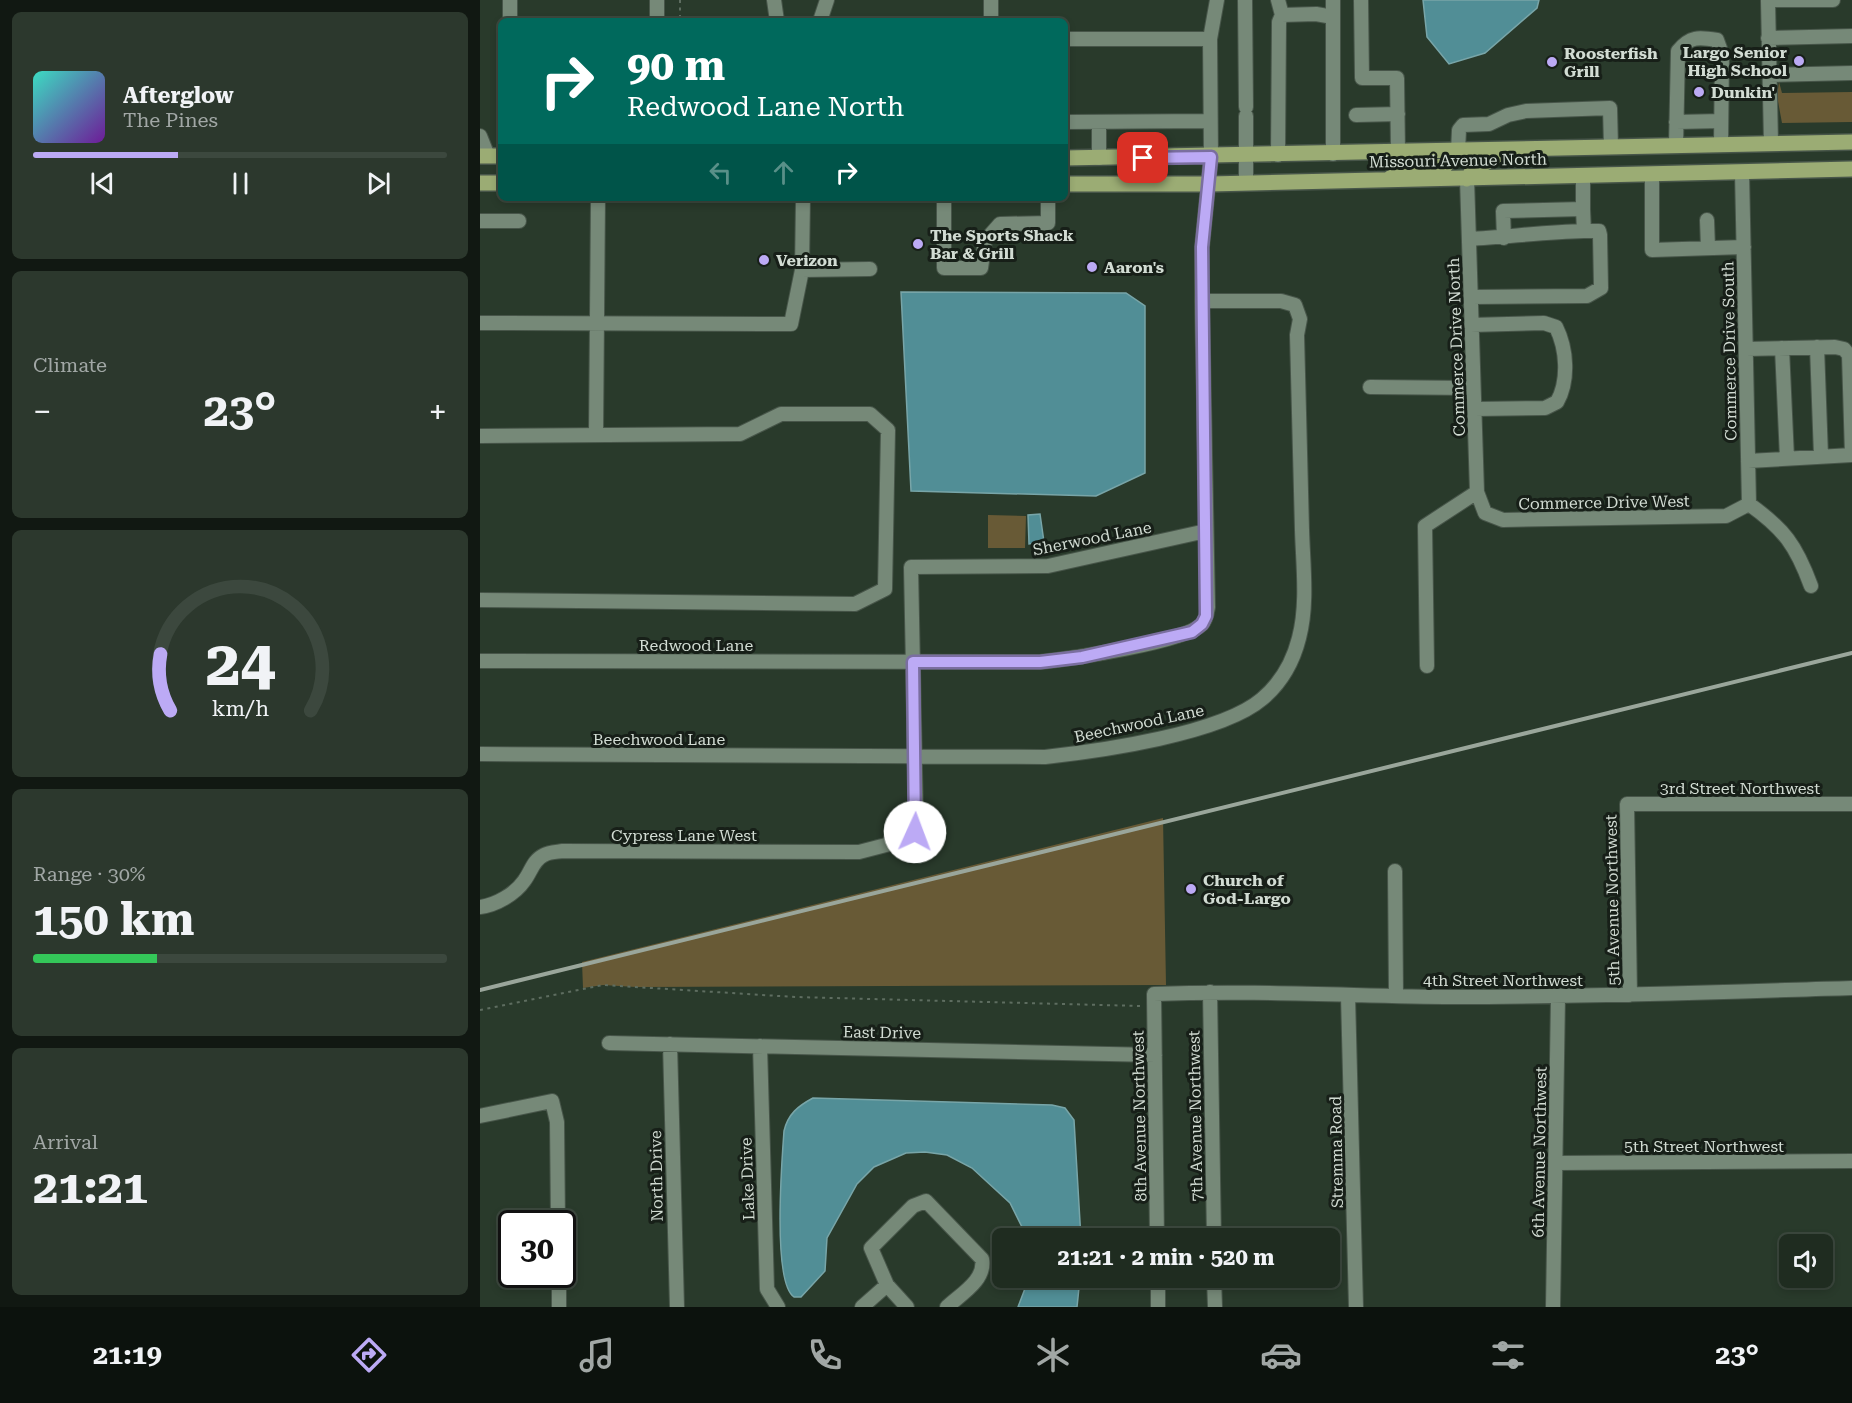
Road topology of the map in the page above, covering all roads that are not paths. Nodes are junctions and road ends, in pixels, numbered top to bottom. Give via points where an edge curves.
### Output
1 (510, 0) edge
2 (657, 0) edge
3 (774, 0) edge
4 (827, 0) edge
5 (991, 0) edge
6 (1217, 0) edge
7 (1245, 0) edge
8 (1278, 0) edge
9 (1333, 0) edge
10 (1361, 0) edge
11 (1833, 0) edge
12 (1768, 1) edge
13 (1282, 15) junction
14 (1333, 17) junction
15 (510, 18) edge
16 (657, 18) edge
17 (777, 18) edge
18 (821, 18) edge
19 (991, 18) edge
20 (1852, 36) edge
21 (1068, 39) edge
22 (1210, 39) junction
23 (1768, 39) junction
24 (1852, 73) edge
25 (1768, 75) junction
26 (1356, 114) dead end
27 (1398, 114) junction
28 (1721, 121) junction
29 (1068, 122) edge
30 (1099, 122) junction
31 (1210, 122) junction
32 (1676, 122) junction
33 (480, 136) edge
34 (1852, 142) edge
35 (1771, 143) junction
36 (1720, 144) junction
37 (1676, 146) junction
38 (1611, 147) junction
39 (1509, 150) junction
40 (1458, 151) junction
41 (1398, 152) junction
42 (1333, 154) junction
43 (1278, 155) junction
44 (490, 156) edge
45 (1246, 156) junction
46 (1211, 157) junction
47 (1068, 158) edge
48 (1099, 158) junction
49 (1852, 169) edge
50 (1742, 172) junction
51 (1652, 174) junction
52 (1583, 175) junction
53 (1467, 178) junction
54 (1387, 180) junction
55 (480, 183) edge
56 (498, 183) edge
57 (1246, 183) junction
58 (1068, 184) edge
59 (1210, 184) junction
60 (598, 201) edge
61 (803, 201) edge
62 (944, 201) edge
63 (1048, 201) edge
64 (1583, 209) junction
65 (519, 220) dead end
66 (1707, 220) dead end
67 (480, 221) edge
68 (1584, 231) junction
69 (1504, 238) junction
70 (1469, 239) junction
71 (1744, 247) junction
72 (1708, 248) junction
73 (870, 269) dead end
74 (802, 270) junction
75 (1471, 297) junction
76 (1202, 301) junction
77 (480, 323) edge
78 (596, 323) junction
79 (1472, 325) junction
80 (1817, 347) junction
81 (1782, 348) junction
82 (1746, 349) junction
83 (1370, 387) dead end
84 (1473, 388) junction
85 (1475, 409) junction
86 (1852, 414) edge
87 (480, 435) edge
88 (596, 435) junction
89 (1821, 456) junction
90 (1787, 458) junction
91 (1748, 461) junction
92 (1477, 492) junction
93 (1749, 504) junction
94 (1485, 513) joint
95 (1206, 531) junction
96 (1811, 586) dead end
97 (480, 600) edge
98 (480, 661) edge
99 (913, 662) junction
100 (1427, 666) dead end
101 (480, 754) edge
102 (915, 757) junction
103 (1627, 804) joint
104 (1852, 804) edge
105 (1395, 871) dead end
106 (480, 906) edge
107 (1852, 988) edge
108 (1210, 992) junction
109 (1630, 995) junction
110 (1348, 996) junction
111 (1396, 996) junction
112 (1558, 997) junction
113 (1154, 999) joint
114 (609, 1043) dead end
115 (670, 1044) junction
116 (760, 1046) junction
117 (1155, 1055) junction
118 (480, 1116) edge
119 (1852, 1161) edge
120 (1556, 1163) junction
121 (558, 1210) edge
122 (1157, 1228) edge
123 (1214, 1228) edge
124 (887, 1285) junction
125 (559, 1288) edge
126 (1158, 1288) edge
127 (1214, 1288) edge
128 (559, 1307) edge
129 (677, 1307) edge
130 (778, 1307) edge
131 (862, 1307) edge
132 (907, 1307) edge
133 (947, 1307) edge
134 (1158, 1307) edge
135 (1215, 1307) edge
136 (1356, 1307) edge
137 (1553, 1307) edge

1 - 15 street
2 - 16 street
3 - 17 street
4 - 18 street
5 - 19 street
6 - 22 street, Redwood Lane
7 - 45 street
8 - 13 street
9 - 14 street
10 - 27 street via 1362,78 1397,78
11 - 12 street
12 - 23 street
13 - 14 street
13 - 43 street
14 - 42 street
20 - 23 street
21 - 22 street
22 - 31 street, Redwood Lane
23 - 25 street
24 - 25 street
25 - 35 street
26 - 27 street
27 - 41 street
28 - 32 street
28 - 32 street via 1722,54 1717,40 1699,37 1686,40 1678,51
28 - 36 street
29 - 30 street
30 - 31 street
30 - 48 street
31 - 46 street, Redwood Lane
32 - 37 street
33 - 44 street
34 - 35 main road, Missouri Avenue North
35 - 36 main road, Missouri Avenue North
36 - 37 main road, Missouri Avenue North
37 - 38 main road, Missouri Avenue North
38 - 39 main road, Missouri Avenue North
38 - 40 street via 1610,108 1526,111 1489,124 1462,124
39 - 40 main road, Missouri Avenue North
39 - 53 main road via 1473,170
40 - 41 main road, Missouri Avenue North
40 - 54 main road via 1445,166 1408,169
41 - 42 main road, Missouri Avenue North
42 - 43 main road, Missouri Avenue North
43 - 45 main road, Missouri Avenue North
45 - 46 main road, Missouri Avenue North
45 - 57 street
46 - 48 main road, Missouri Avenue North
46 - 59 street, Redwood Lane
47 - 48 main road, Missouri Avenue North
49 - 50 main road, Missouri Avenue North
50 - 51 main road, Missouri Avenue North
50 - 71 street, Commerce Drive South
51 - 52 main road, Missouri Avenue North
51 - 72 street via 1652,250
52 - 53 main road, Missouri Avenue North
52 - 64 street
53 - 54 main road, Missouri Avenue North
53 - 70 street, Commerce Drive North
54 - 57 main road, Missouri Avenue North
55 - 56 main road
57 - 59 main road, Missouri Avenue North
58 - 59 main road, Missouri Avenue North
59 - 76 street, Redwood Lane via 1202,247
60 - 78 street
61 - 74 street
62 - 63 street via 944,268 981,268 985,242 1000,224 1048,223
64 - 68 street
64 - 69 street via 1503,211
65 - 67 street
66 - 72 street
68 - 69 street
68 - 75 street via 1599,231 1600,236 1601,288 1596,292 1587,296
69 - 70 street
70 - 75 street, Commerce Drive North
71 - 72 street
71 - 82 street, Commerce Drive South
73 - 74 street
74 - 78 street via 791,324
75 - 79 street, Commerce Drive North
76 - 95 street, Redwood Lane
76 - 102 street, Beechwood Lane via 1281,301 1295,305 1300,319 1297,335 1304,610 1292,661 1262,700 1216,724 1087,753 1045,757
77 - 78 street
78 - 88 street
79 - 84 street, Commerce Drive North
79 - 85 street via 1544,323 1556,327 1562,339 1565,380 1557,402 1545,408
80 - 81 street
80 - 86 street via 1844,349 1849,355
80 - 89 street
81 - 82 street
81 - 90 street
82 - 91 street, Commerce Drive South
83 - 84 street
84 - 85 street, Commerce Drive North
85 - 92 street, Commerce Drive North
86 - 89 street via 1852,455
87 - 88 street
88 - 97 street via 740,434 781,414 870,414 888,430 885,590 855,604
89 - 90 street
90 - 91 street
91 - 93 street, Commerce Drive South
92 - 94 street, Commerce Drive North
92 - 100 street via 1425,526
93 - 94 street, Commerce Drive West via 1726,516 1503,520
93 - 96 street via 1773,520 1798,552
95 - 99 street, Redwood Lane via 1208,607 1202,624 1192,632 1082,657 1040,662
95 - 99 street, Sherwood Lane via 1048,566 911,567
98 - 99 street, Redwood Lane
99 - 102 street
101 - 102 street, Beechwood Lane
102 - 106 street, Cypress Lane West via 916,820 915,832 909,840 859,852 562,851 545,854 534,862 511,895
103 - 104 street, 3rd Street Northwest
103 - 109 street, 5th Avenue Northwest
105 - 111 street
107 - 109 street, 4th Street Northwest
108 - 110 street, 4th Street Northwest
108 - 113 street, 4th Street Northwest
108 - 123 street, 7th Avenue Northwest
109 - 112 street, 4th Street Northwest
110 - 111 street, 4th Street Northwest
110 - 136 street, Stremma Road
111 - 112 street, 4th Street Northwest
112 - 120 street, 6th Avenue Northwest
113 - 117 street, 8th Avenue Northwest
114 - 115 street, East Drive
115 - 116 street, East Drive
115 - 129 street, North Drive
116 - 117 street, East Drive
116 - 130 street, Lake Drive via 767,1289
117 - 122 street, 8th Avenue Northwest
118 - 121 street via 552,1101 557,1122
119 - 120 street, 5th Street Northwest
120 - 137 street, 6th Avenue Northwest
124 - 131 street
124 - 132 street
124 - 133 street via 871,1248 913,1206 926,1201 982,1259 979,1278
125 - 128 street
126 - 134 street
127 - 135 street

